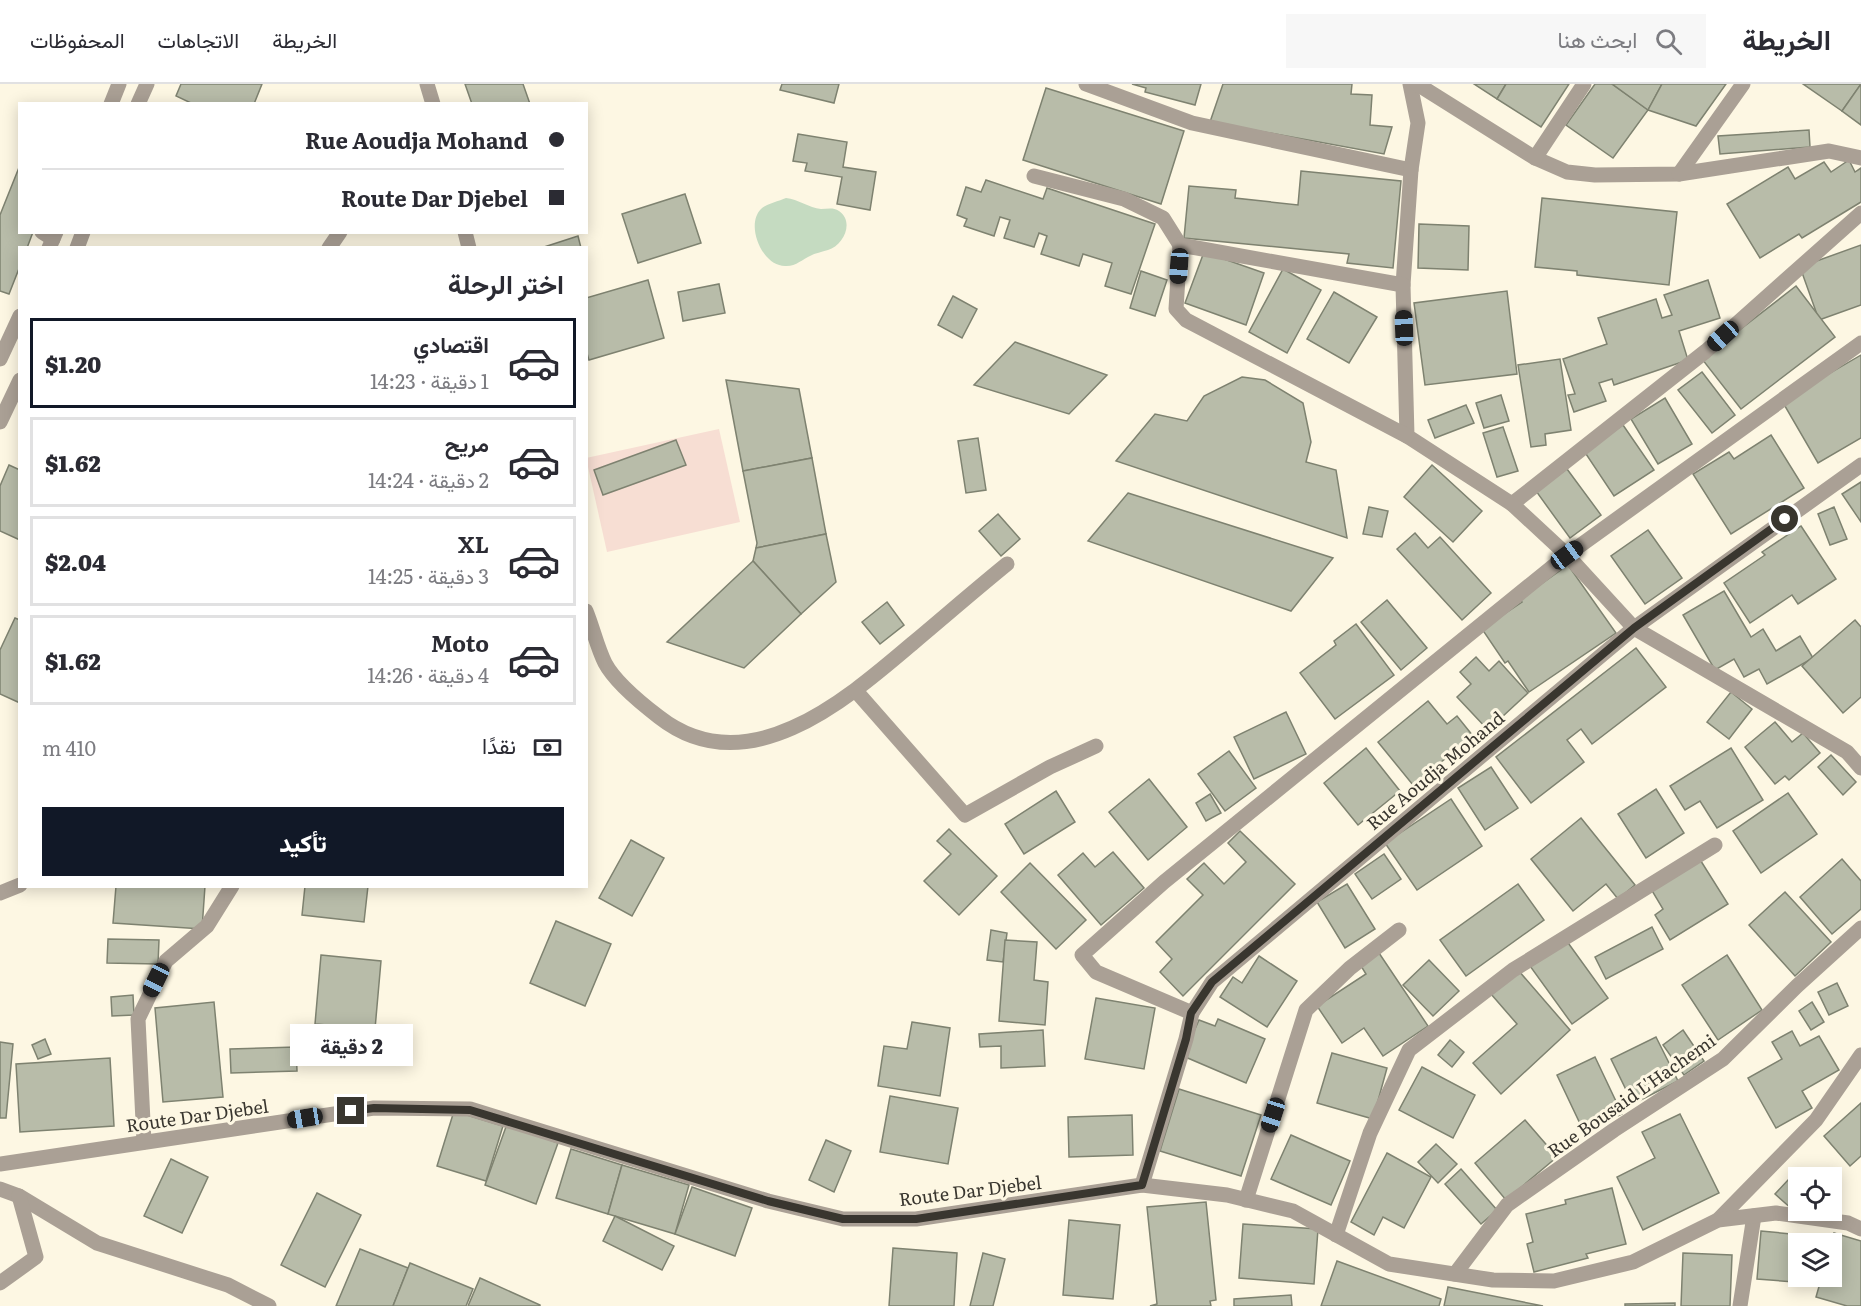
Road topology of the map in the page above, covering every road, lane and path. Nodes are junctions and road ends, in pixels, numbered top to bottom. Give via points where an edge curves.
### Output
1 (119, 84) edge
2 (147, 84) edge
3 (427, 84) edge
4 (1086, 84) edge
5 (1410, 84) edge
6 (1417, 84) edge
7 (1584, 84) edge
8 (1743, 84) edge
9 (112, 102) edge
10 (139, 102) edge
11 (432, 102) edge
12 (1535, 158) junction
13 (1861, 158) edge
14 (1411, 170) junction
15 (1679, 174) junction
16 (1034, 176) dead end
17 (1861, 213) edge
18 (1180, 245) junction
19 (1403, 285) junction
20 (18, 320) edge
21 (1861, 343) edge
22 (0, 359) edge
23 (18, 384) edge
24 (0, 422) edge
25 (1407, 436) junction
26 (1861, 465) edge
27 (1512, 504) junction
28 (1567, 555) junction
29 (1007, 564) dead end
30 (588, 616) edge
31 (1634, 628) junction
32 (856, 691) junction
33 (1096, 746) dead end
34 (1861, 768) edge
35 (1714, 844) dead end
36 (18, 886) edge
37 (231, 888) edge
38 (0, 892) edge
39 (1861, 927) edge
40 (1399, 930) dead end
41 (1191, 1013) junction
42 (1861, 1055) edge
43 (144, 1142) junction
44 (0, 1164) edge
45 (1142, 1185) junction
46 (0, 1189) edge
47 (19, 1196) junction
48 (1246, 1200) junction
49 (1754, 1216) junction
50 (1718, 1220) junction
51 (1861, 1229) edge
52 (1335, 1235) junction
53 (1455, 1274) junction
54 (0, 1283) edge
55 (266, 1305) edge
56 (1740, 1306) edge

1 - 9 street
2 - 10 street
3 - 11 street
4 - 14 street via 1192,123
5 - 14 street via 1418,123
6 - 12 street
7 - 12 street
8 - 15 street
12 - 15 street via 1567,172
13 - 15 street via 1829,151
14 - 19 street
16 - 18 street via 1124,199 1162,218
17 - 27 street via 1706,351
18 - 19 street
18 - 25 street via 1176,309 1186,320
19 - 25 street
20 - 22 street
21 - 28 street
23 - 24 street
25 - 27 street
26 - 31 street, Rue Aoudja Mohand
27 - 28 street
28 - 31 street
28 - 41 street via 1164,882 1082,955 1096,972
29 - 32 street
30 - 32 street via 606,664 636,699 670,726 706,741 740,744 797,727
31 - 34 street via 1847,753
31 - 41 street, Rue Aoudja Mohand via 1212,982
32 - 33 street via 965,815
35 - 52 street via 1513,969 1409,1050 1370,1132
36 - 38 street
37 - 43 street via 207,927 166,961 138,1018
39 - 53 street, Rue Bousaid L'Hachemi via 1723,1059 1507,1205
40 - 48 street via 1350,968 1306,1010
41 - 45 street, Rue Aoudja Mohand
42 - 50 street via 1816,1120
43 - 44 street, Route Dar Djebel
43 - 45 street, Route Dar Djebel via 374,1108 470,1110 768,1201 843,1219 916,1219
45 - 48 street, Route Dar Djebel
46 - 47 street
47 - 54 street via 36,1257
47 - 55 street via 97,1243 228,1285
48 - 52 street, Route Dar Djebel via 1293,1211
49 - 50 street, Route Dar Djebel
49 - 51 street, Route Dar Djebel via 1776,1213 1848,1223
49 - 56 street
50 - 53 street, Route Dar Djebel via 1634,1262 1554,1281 1493,1280
52 - 53 street, Route Dar Djebel via 1389,1264

